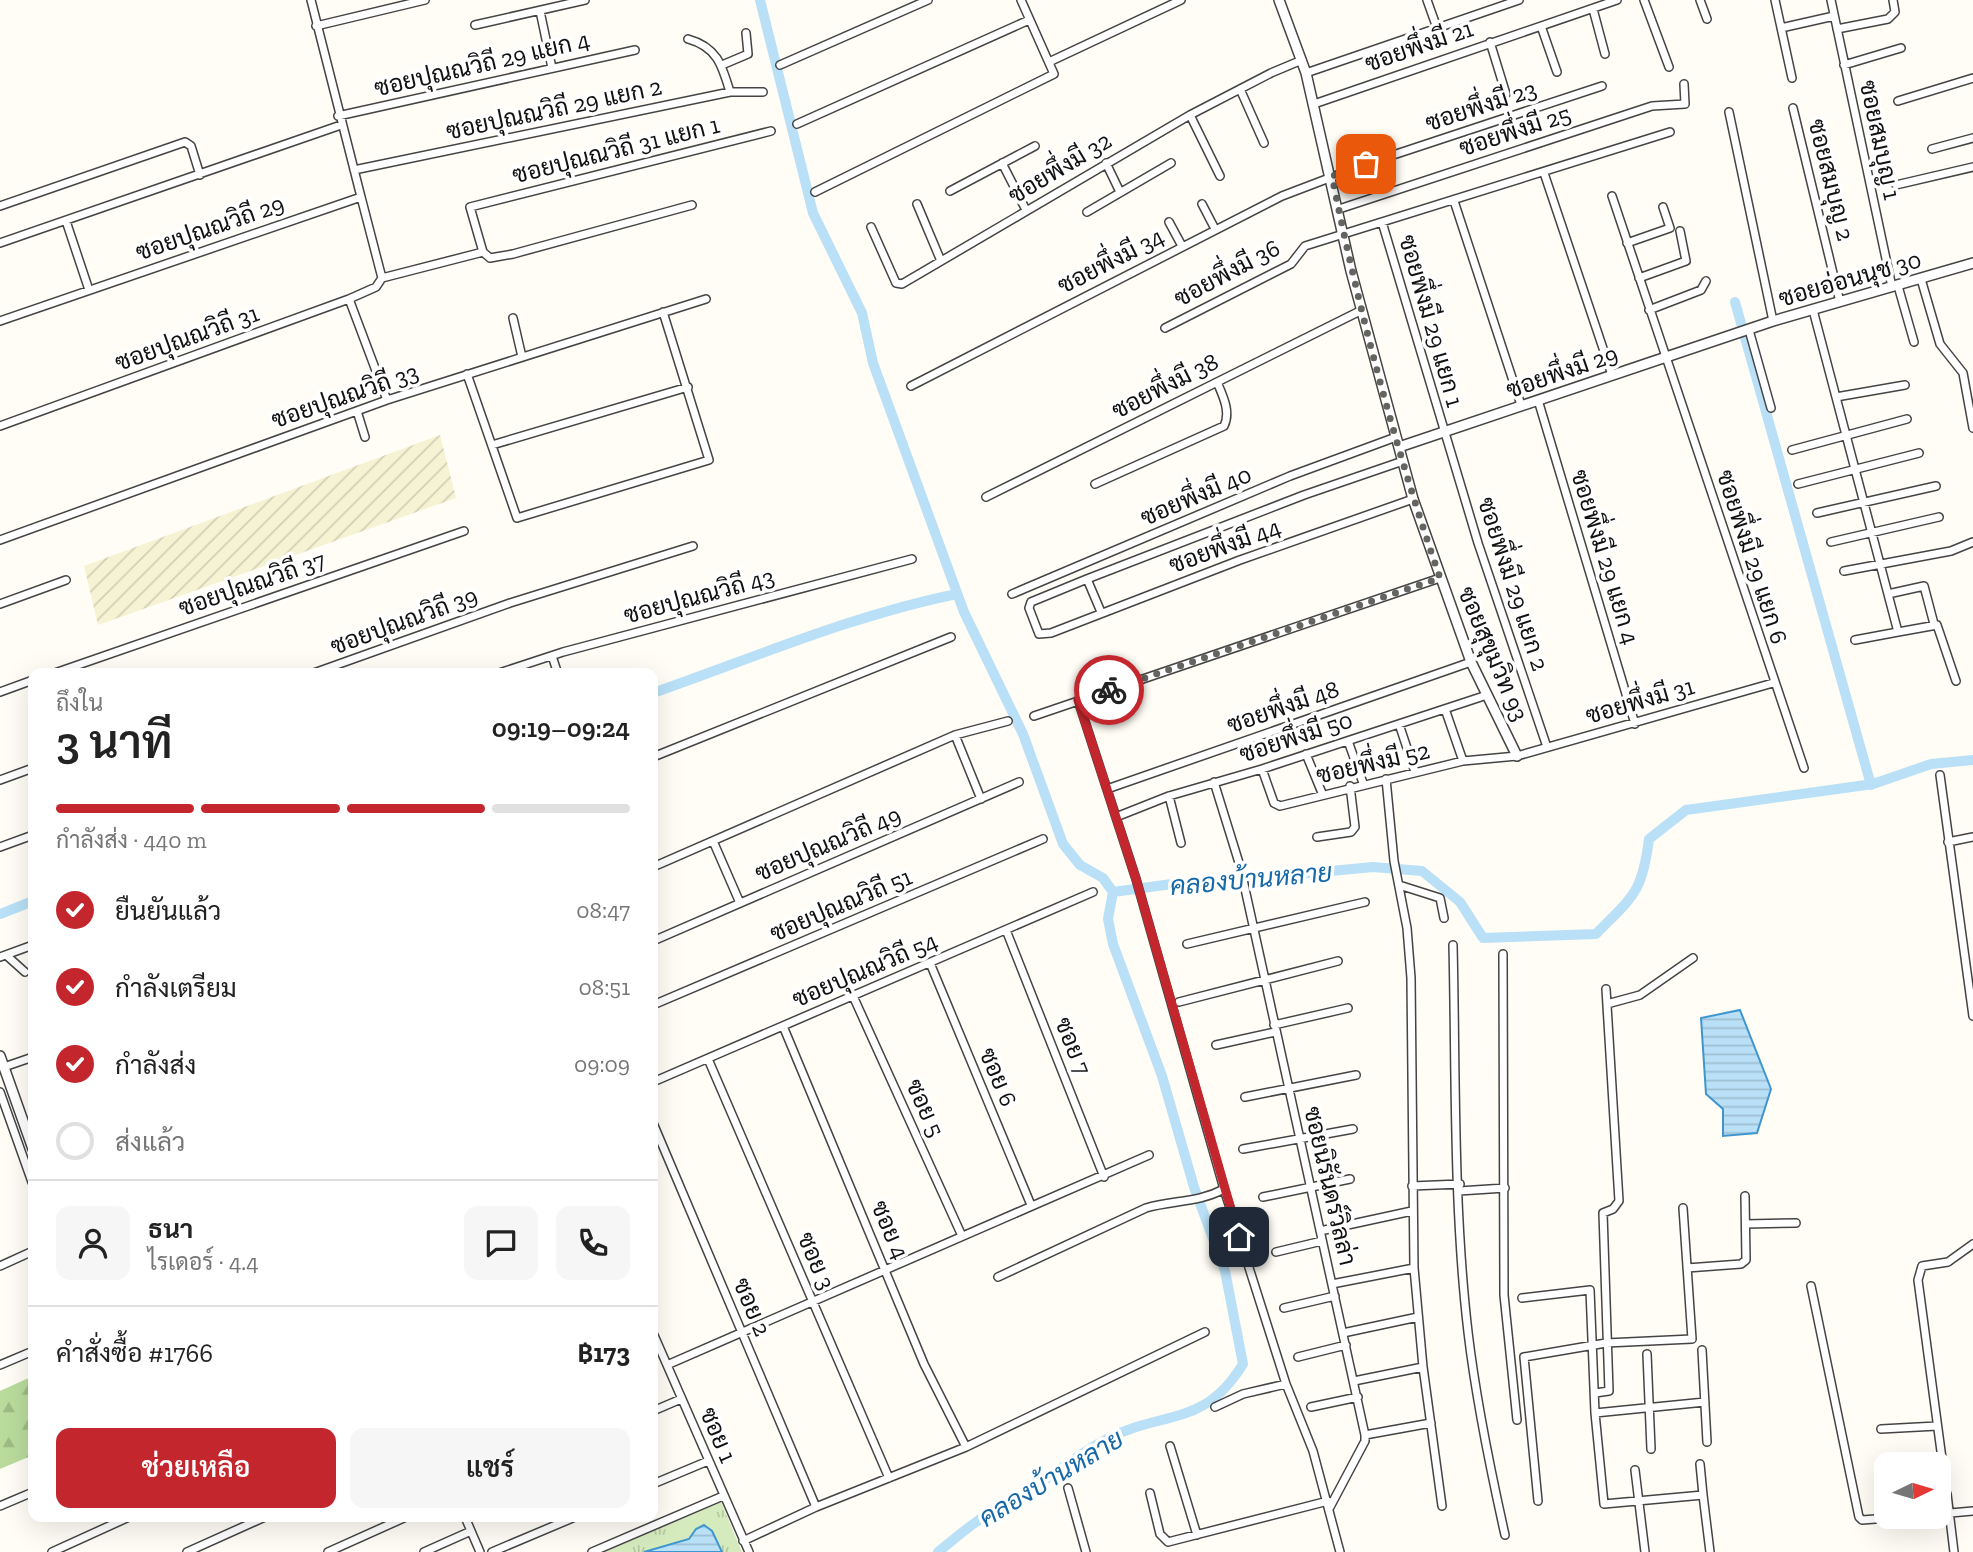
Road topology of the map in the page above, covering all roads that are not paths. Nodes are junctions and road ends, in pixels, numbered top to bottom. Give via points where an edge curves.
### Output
1 (311, 0) edge
2 (425, 0) edge
3 (585, 0) edge
4 (928, 0) edge
5 (1021, 0) edge
6 (1181, 0) edge
7 (1279, 0) edge
8 (1427, 0) edge
9 (1519, 0) edge
10 (1617, 0) edge
11 (1644, 0) edge
12 (1700, 0) edge
13 (1775, 0) edge
14 (1831, 0) edge
15 (1893, 0) edge
16 (1592, 9) junction
17 (540, 10) junction
18 (1834, 16) junction
19 (1707, 19) dead end
20 (1030, 20) junction
21 (475, 25) dead end
22 (316, 26) junction
23 (1541, 26) junction
24 (1437, 27) junction
25 (1781, 28) junction
26 (1836, 29) junction
27 (746, 33) dead end
28 (688, 39) dead end
29 (1490, 42) junction
30 (1901, 48) dead end
31 (635, 50) dead end
32 (1605, 54) dead end
33 (1302, 60) junction
34 (1049, 62) junction
35 (722, 65) junction
36 (780, 65) dead end
37 (1844, 65) junction
38 (1669, 67) dead end
39 (552, 68) junction
40 (1557, 72) dead end
41 (1306, 73) junction
42 (1792, 78) dead end
43 (1973, 78) edge
44 (1684, 84) dead end
45 (1602, 86) dead end
46 (1240, 89) junction
47 (730, 92) junction
48 (763, 92) dead end
49 (1506, 94) dead end
50 (1898, 101) dead end
51 (1314, 104) junction
52 (1793, 108) dead end
53 (1729, 112) dead end
54 (1190, 114) junction
55 (339, 120) junction
56 (797, 124) dead end
57 (771, 131) dead end
58 (1670, 132) dead end
59 (1973, 138) edge
60 (1264, 143) dead end
61 (1035, 146) dead end
62 (1931, 149) dead end
63 (1002, 163) junction
64 (1106, 163) junction
65 (1171, 163) dead end
66 (1973, 167) edge
67 (354, 170) junction
68 (1544, 173) junction
69 (200, 174) junction
70 (1220, 176) dead end
71 (1332, 176) junction
72 (1896, 185) dead end
73 (950, 191) dead end
74 (814, 192) dead end
75 (1120, 192) junction
76 (1612, 196) dead end
77 (361, 197) junction
78 (1454, 201) junction
79 (916, 204) dead end
80 (1202, 204) dead end
81 (692, 205) dead end
82 (0, 206) edge
83 (1663, 207) dead end
84 (1339, 209) junction
85 (1026, 210) junction
86 (1087, 212) dead end
87 (66, 220) junction
88 (1169, 222) dead end
89 (1382, 222) junction
90 (871, 227) dead end
91 (1215, 229) junction
92 (1680, 230) dead end
93 (1343, 233) junction
94 (0, 243) edge
95 (1627, 243) junction
96 (1182, 246) junction
97 (484, 252) junction
98 (941, 261) junction
99 (1973, 263) edge
100 (382, 278) junction
101 (1639, 278) junction
102 (1922, 279) junction
103 (1706, 281) dead end
104 (1895, 287) junction
105 (89, 290) junction
106 (349, 299) junction
107 (706, 299) dead end
108 (1840, 302) junction
109 (1362, 310) junction
110 (1649, 310) junction
111 (1813, 310) junction
112 (663, 312) junction
113 (513, 318) dead end
114 (0, 321) edge
115 (1773, 321) junction
116 (1165, 328) dead end
117 (1744, 331) junction
118 (1914, 342) dead end
119 (522, 357) junction
120 (1665, 357) junction
121 (467, 374) junction
122 (1612, 375) junction
123 (1217, 382) junction
124 (1905, 385) dead end
125 (911, 386) dead end
126 (688, 387) junction
127 (1836, 397) junction
128 (387, 400) junction
129 (1538, 400) junction
130 (1521, 405) junction
131 (1771, 408) dead end
132 (357, 411) junction
133 (1907, 419) dead end
134 (0, 426) edge
135 (1973, 428) edge
136 (1444, 432) junction
137 (1846, 434) junction
138 (365, 437) dead end
139 (1397, 442) junction
140 (492, 445) junction
141 (1792, 450) dead end
142 (1919, 453) dead end
143 (1403, 461) junction
144 (1855, 467) junction
145 (1095, 484) dead end
146 (1798, 484) dead end
147 (1936, 486) dead end
148 (986, 496) dead end
149 (1413, 499) junction
150 (1864, 502) junction
151 (1818, 513) dead end
152 (1939, 517) dead end
153 (464, 531) dead end
154 (1872, 532) junction
155 (0, 540) edge
156 (1830, 542) dead end
157 (1973, 542) edge
158 (693, 546) dead end
159 (912, 559) dead end
160 (1880, 564) junction
161 (1844, 571) dead end
162 (1440, 578) junction
163 (1087, 579) junction
164 (66, 580) dead end
165 (1012, 594) dead end
166 (1888, 594) junction
167 (0, 604) edge
168 (1101, 612) junction
169 (1934, 624) junction
170 (1898, 632) junction
171 (951, 637) dead end
172 (1855, 640) dead end
173 (552, 656) junction
174 (1472, 663) junction
175 (69, 668) edge
176 (328, 668) edge
177 (515, 668) edge
178 (556, 668) edge
179 (1955, 681) dead end
180 (28, 682) edge
181 (1773, 683) junction
182 (0, 692) edge
183 (1487, 695) junction
184 (1078, 700) junction
185 (1445, 709) junction
186 (1034, 716) dead end
187 (1008, 721) dead end
188 (1399, 724) junction
189 (1635, 724) junction
190 (955, 736) junction
191 (1348, 741) junction
192 (1546, 747) junction
193 (1307, 754) junction
194 (658, 755) edge
195 (1517, 756) junction
196 (1463, 761) junction
197 (1804, 768) dead end
198 (1262, 769) junction
199 (28, 770) edge
200 (1415, 772) junction
201 (1940, 775) dead end
202 (1386, 779) junction
203 (0, 780) edge
204 (1019, 782) dead end
205 (1214, 782) junction
206 (1363, 783) junction
207 (1350, 786) junction
208 (1107, 789) junction
209 (1322, 793) junction
210 (1169, 796) junction
211 (981, 799) junction
212 (1116, 817) junction
213 (28, 837) edge
214 (1317, 837) dead end
215 (1973, 837) edge
216 (1044, 839) dead end
217 (713, 841) junction
218 (1948, 842) junction
219 (1181, 843) dead end
220 (0, 847) edge
221 (658, 865) edge
222 (1398, 885) junction
223 (1093, 892) dead end
224 (1365, 902) dead end
225 (740, 903) junction
226 (1444, 918) dead end
227 (1251, 926) junction
228 (1006, 930) junction
229 (658, 938) edge
230 (1187, 944) dead end
231 (1453, 944) dead end
232 (28, 948) edge
233 (1503, 954) dead end
234 (3, 956) edge
235 (1693, 958) dead end
236 (1338, 961) dead end
237 (930, 963) junction
238 (25, 972) dead end
239 (1263, 978) junction
240 (1606, 989) dead end
241 (853, 996) junction
242 (1179, 1002) dead end
243 (658, 1003) edge
244 (1607, 1004) junction
245 (1348, 1008) dead end
246 (1973, 1011) edge
247 (783, 1026) junction
248 (1274, 1029) junction
249 (1216, 1045) dead end
250 (0, 1056) edge
251 (28, 1059) edge
252 (708, 1059) junction
253 (4, 1067) junction
254 (1356, 1075) dead end
255 (658, 1080) edge
256 (1288, 1088) junction
257 (0, 1092) edge
258 (1245, 1097) dead end
259 (4, 1114) edge
260 (1353, 1129) dead end
261 (28, 1135) edge
262 (658, 1135) edge
263 (1299, 1138) junction
264 (1243, 1149) dead end
265 (1149, 1155) dead end
266 (28, 1172) edge
267 (1104, 1177) junction
268 (1350, 1178) dead end
269 (1310, 1186) junction
270 (1412, 1186) junction
271 (1460, 1188) junction
272 (1505, 1188) junction
273 (1224, 1189) junction
274 (1745, 1196) dead end
275 (1263, 1197) dead end
276 (1031, 1205) junction
277 (1683, 1208) dead end
278 (1412, 1211) junction
279 (1796, 1223) dead end
280 (1746, 1224) junction
281 (1320, 1231) junction
282 (962, 1236) junction
283 (1322, 1241) junction
284 (1973, 1244) edge
285 (1276, 1252) dead end
286 (28, 1253) edge
287 (0, 1266) edge
288 (1414, 1268) junction
289 (1687, 1268) junction
290 (886, 1271) junction
291 (998, 1277) dead end
292 (1332, 1284) junction
293 (1811, 1286) dead end
294 (1335, 1296) junction
295 (1522, 1298) dead end
296 (813, 1303) junction
297 (1284, 1308) dead end
298 (1418, 1317) junction
299 (1205, 1332) dead end
300 (743, 1333) junction
301 (1343, 1333) junction
302 (1606, 1343) junction
303 (658, 1344) edge
304 (1346, 1345) junction
305 (1592, 1346) junction
306 (1702, 1350) dead end
307 (28, 1352) edge
308 (1647, 1354) dead end
309 (1298, 1357) dead end
310 (0, 1365) edge
311 (667, 1365) junction
312 (1423, 1367) junction
313 (1354, 1381) junction
314 (1286, 1384) junction
315 (1595, 1393) junction
316 (1358, 1397) junction
317 (681, 1399) junction
318 (1705, 1402) junction
319 (1215, 1407) dead end
320 (1311, 1407) dead end
321 (658, 1409) edge
322 (1650, 1409) junction
323 (1595, 1413) junction
324 (1517, 1420) dead end
325 (1431, 1423) junction
326 (1937, 1426) junction
327 (1881, 1429) dead end
328 (1365, 1435) junction
329 (1707, 1442) dead end
330 (1170, 1446) dead end
331 (966, 1447) junction
332 (1651, 1450) dead end
333 (1941, 1452) edge
334 (708, 1461) junction
335 (1700, 1464) dead end
336 (1636, 1470) dead end
337 (889, 1478) junction
338 (658, 1482) edge
339 (1068, 1488) dead end
340 (1150, 1493) dead end
341 (28, 1494) edge
342 (1703, 1495) junction
343 (723, 1496) junction
344 (1538, 1501) dead end
345 (1640, 1502) junction
346 (1329, 1505) junction
347 (0, 1506) edge
348 (1442, 1506) dead end
349 (816, 1507) junction
350 (1973, 1510) edge
351 (1951, 1513) edge
352 (1874, 1519) edge
353 (118, 1522) edge
354 (254, 1522) edge
355 (395, 1522) edge
356 (467, 1522) edge
357 (563, 1522) edge
358 (1951, 1523) edge
359 (471, 1531) junction
360 (1197, 1535) junction
361 (1505, 1535) dead end
362 (743, 1541) junction
363 (52, 1552) edge
364 (187, 1552) edge
365 (328, 1552) edge
366 (424, 1552) edge
367 (480, 1552) edge
368 (492, 1552) edge
369 (592, 1552) edge
370 (749, 1552) edge
371 (1086, 1552) edge
372 (1340, 1552) edge
373 (1645, 1552) edge
374 (1710, 1552) edge
375 (1954, 1552) edge

1 - 22 street
2 - 22 street
3 - 17 street
4 - 36 street
5 - 20 street
6 - 34 street
7 - 33 street, ซอยสุขุมวิท 93
8 - 24 street
9 - 24 street
10 - 16 street, ซอยพึ่งมี 21
11 - 38 street
12 - 19 street
13 - 25 street
14 - 18 street, ซอยสมบุญ 1
15 - 26 street via 1895,12 1888,19
16 - 23 street, ซอยพึ่งมี 21
16 - 32 street
17 - 21 street
17 - 39 street
18 - 25 street
18 - 26 street, ซอยสมบุญ 1
20 - 34 street
20 - 56 street
22 - 55 street
23 - 29 street, ซอยพึ่งมี 21
23 - 40 street
24 - 41 street
25 - 42 street
26 - 37 street, ซอยสมบุญ 1
27 - 35 street via 748,54
28 - 35 street via 707,46
29 - 49 street
29 - 51 street, ซอยพึ่งมี 21
30 - 37 street
31 - 39 street, ซอยปุณณวิถี 29 แยก 4
33 - 41 street, ซอยสุขุมวิท 93
33 - 46 street, ซอยพึ่งมี 32
34 - 74 street via 1054,74
35 - 47 street
37 - 104 street, ซอยสมบุญ 1
39 - 55 street, ซอยปุณณวิถี 29 แยก 4
41 - 51 street, ซอยสุขุมวิท 93
43 - 50 street
44 - 84 street, ซอยพึ่งมี 25 via 1685,104 1652,106
45 - 71 street, ซอยพึ่งมี 23
46 - 54 street, ซอยพึ่งมี 32
46 - 60 street
47 - 48 street, ซอยปุณณวิถี 29 แยก 2
47 - 67 street, ซอยปุณณวิถี 29 แยก 2
51 - 71 street, ซอยสุขุมวิท 93
52 - 108 street, ซอยสมบุญ 2
53 - 115 street
54 - 64 street, ซอยพึ่งมี 32
54 - 70 street
55 - 67 street
55 - 69 street
57 - 97 street, ซอยปุณณวิถี 31 แยก 1 via 470,207
58 - 68 street, ซอยพึ่งมี 36
59 - 62 street
61 - 63 street
63 - 73 street
63 - 85 street
64 - 75 street
64 - 85 street, ซอยพึ่งมี 32
65 - 75 street
66 - 72 street
67 - 77 street
68 - 78 street, ซอยพึ่งมี 36
68 - 122 street
69 - 82 street via 191,146 184,142
69 - 87 street
71 - 84 street, ซอยสุขุมวิท 93
71 - 91 street, ซอยพึ่งมี 34
75 - 86 street
76 - 95 street, ซอยพึ่งมี 29 แยก 6
77 - 100 street
77 - 105 street, ซอยปุณณวิถี 29
78 - 89 street, ซอยพึ่งมี 36
78 - 130 street
79 - 98 street
80 - 91 street
81 - 97 street, ซอยปุณณวิถี 31 via 513,254 489,258
83 - 95 street via 1668,229
84 - 93 street, ซอยสุขุมวิท 93
85 - 98 street, ซอยพึ่งมี 32
87 - 94 street
87 - 105 street
88 - 96 street
89 - 93 street, ซอยพึ่งมี 36
89 - 136 street, ซอยพึ่งมี 29 แยก 1
90 - 98 street, ซอยพึ่งมี 32 via 899,285
91 - 96 street, ซอยพึ่งมี 34
92 - 101 street via 1686,261
93 - 109 street, ซอยสุขุมวิท 93
93 - 116 street, ซอยพึ่งมี 36 via 1306,246 1291,264
95 - 101 street, ซอยพึ่งมี 29 แยก 6
96 - 125 street, ซอยพึ่งมี 34
97 - 100 street, ซอยปุณณวิถี 31
99 - 102 street, ซอยอ่อนนุช 30
100 - 106 street, ซอยปุณณวิถี 31 via 376,287
101 - 110 street, ซอยพึ่งมี 29 แยก 6
102 - 104 street, ซอยอ่อนนุช 30
102 - 135 street via 1940,344 1963,373
103 - 110 street via 1701,290
104 - 108 street, ซอยอ่อนนุช 30
104 - 118 street, ซอยสมบุญ 1
105 - 114 street, ซอยปุณณวิถี 29
106 - 128 street
106 - 134 street, ซอยปุณณวิถี 31
107 - 112 street, ซอยปุณณวิถี 33
108 - 111 street, ซอยอ่อนนุช 30
109 - 123 street, ซอยพึ่งมี 38
109 - 139 street, ซอยสุขุมวิท 93
110 - 120 street, ซอยพึ่งมี 29 แยก 6
111 - 115 street, ซอยอ่อนนุช 30
111 - 127 street
112 - 119 street, ซอยปุณณวิถี 33
112 - 126 street
113 - 119 street
115 - 117 street, ซอยอ่อนนุช 30
117 - 120 street, ซอยพึ่งมี 29
117 - 131 street
119 - 121 street, ซอยปุณณวิถี 33
120 - 122 street, ซอยพึ่งมี 29
120 - 181 street, ซอยพึ่งมี 29 แยก 6
121 - 128 street, ซอยปุณณวิถี 33
121 - 140 street
122 - 129 street, ซอยพึ่งมี 29
123 - 145 street via 1226,406 1224,426
123 - 148 street, ซอยพึ่งมี 38
124 - 127 street
126 - 140 street
126 - 140 street via 709,460 517,518
127 - 137 street
128 - 132 street, ซอยปุณณวิถี 33
129 - 130 street, ซอยพึ่งมี 29
129 - 189 street, ซอยพึ่งมี 29 แยก 4
130 - 136 street, ซอยพึ่งมี 29
132 - 138 street
132 - 155 street, ซอยปุณณวิถี 33
133 - 137 street
136 - 139 street, ซอยพึ่งมี 29
136 - 192 street, ซอยพึ่งมี 29 แยก 2
137 - 141 street
137 - 144 street
139 - 143 street, ซอยสุขุมวิท 93
139 - 165 street, ซอยพึ่งมี 40 via 1290,476
142 - 144 street
143 - 149 street, ซอยสุขุมวิท 93
143 - 163 street
144 - 146 street
144 - 150 street
147 - 150 street
149 - 162 street, ซอยสุขุมวิท 93
149 - 168 street, ซอยพึ่งมี 44
150 - 151 street
150 - 154 street
152 - 154 street
153 - 175 street, ซอยปุณณวิถี 37
154 - 156 street
154 - 160 street
157 - 160 street via 1951,551
158 - 176 street, ซอยปุณณวิถี 39 via 510,603
159 - 173 street, ซอยปุณณวิถี 43
160 - 161 street
160 - 166 street
162 - 174 street, ซอยสุขุมวิท 93
162 - 184 street
163 - 168 street
163 - 168 street, ซอยพึ่งมี 44 via 1030,603 1039,634
164 - 167 street
166 - 169 street via 1924,586
166 - 170 street
169 - 170 street
169 - 179 street via 1939,627
170 - 172 street
171 - 194 street
173 - 177 street, ซอยปุณณวิถี 43
173 - 178 street
174 - 183 street, ซอยสุขุมวิท 93
174 - 208 street, ซอยพึ่งมี 48
180 - 182 street
181 - 189 street, ซอยพึ่งมี 31
181 - 197 street, ซอยพึ่งมี 29 แยก 6
183 - 185 street, ซอยพึ่งมี 50
183 - 195 street, ซอยสุขุมวิท 93
184 - 186 street
184 - 208 street
185 - 188 street, ซอยพึ่งมี 50
185 - 196 street
187 - 190 street, ซอยปุณณวิถี 49
188 - 191 street, ซอยพึ่งมี 50
188 - 200 street
189 - 192 street, ซอยพึ่งมี 31
190 - 211 street
190 - 217 street, ซอยปุณณวิถี 49
191 - 193 street, ซอยพึ่งมี 50
191 - 206 street
192 - 195 street, ซอยพึ่งมี 31
193 - 198 street, ซอยพึ่งมี 50
193 - 209 street
195 - 196 street, ซอยพึ่งมี 52
196 - 200 street, ซอยพึ่งมี 52
198 - 205 street, ซอยพึ่งมี 50
198 - 209 street, ซอยพึ่งมี 52 via 1276,805
199 - 203 street
200 - 202 street, ซอยพึ่งมี 52
201 - 218 street
202 - 206 street, ซอยพึ่งมี 52
202 - 222 street
204 - 211 street, ซอยปุณณวิถี 49
205 - 210 street, ซอยพึ่งมี 50
205 - 227 street, ซอยนิรันดร์วิลล่า via 1240,866
206 - 207 street, ซอยพึ่งมี 52
207 - 209 street, ซอยพึ่งมี 52
207 - 214 street via 1355,827 1351,832
208 - 212 street
210 - 212 street, ซอยพึ่งมี 50
210 - 219 street
211 - 225 street, ซอยปุณณวิถี 49
212 - 273 street
213 - 220 street
215 - 218 street
216 - 243 street, ซอยปุณณวิถี 51
217 - 221 street, ซอยปุณณวิถี 49
217 - 225 street
218 - 246 street
222 - 226 street via 1440,898
222 - 270 street via 1411,978
223 - 228 street, ซอยปุณณวิถี 54
224 - 227 street
225 - 229 street, ซอยปุณณวิถี 49
227 - 230 street
227 - 239 street, ซอยนิรันดร์วิลล่า
228 - 237 street, ซอยปุณณวิถี 54
228 - 267 street, ซอย 7
231 - 271 street
232 - 234 street
233 - 272 street
234 - 238 street
235 - 244 street via 1640,995
236 - 239 street
237 - 241 street, ซอยปุณณวิถี 54
237 - 276 street, ซอย 6
239 - 242 street
239 - 248 street, ซอยนิรันดร์วิลล่า
240 - 244 street
241 - 247 street, ซอยปุณณวิถี 54
241 - 282 street, ซอย 5
244 - 302 street via 1619,1201 1603,1213
245 - 248 street
247 - 252 street, ซอยปุณณวิถี 54
247 - 290 street, ซอย 4
248 - 249 street
248 - 256 street, ซอยนิรันดร์วิลล่า
250 - 253 street
251 - 253 street
252 - 255 street, ซอยปุณณวิถี 54
252 - 296 street, ซอย 3
253 - 261 street
254 - 256 street
256 - 258 street
256 - 263 street, ซอยนิรันดร์วิลล่า
257 - 259 street
259 - 266 street
260 - 263 street
262 - 300 street, ซอย 2
263 - 264 street
263 - 269 street, ซอยนิรันดร์วิลล่า
265 - 267 street
267 - 276 street
268 - 269 street
269 - 275 street
269 - 281 street, ซอยนิรันดร์วิลล่า
270 - 271 street
270 - 278 street
271 - 272 street
271 - 361 street via 1468,1329 1482,1430
272 - 324 street via 1504,1294
273 - 291 street via 1190,1203 1146,1208
273 - 314 street
274 - 280 street
276 - 282 street
277 - 289 street
278 - 281 street
278 - 288 street
279 - 280 street
280 - 289 street via 1748,1255 1741,1264
281 - 283 street, ซอยนิรันดร์วิลล่า
282 - 290 street
283 - 285 street
283 - 292 street, ซอยนิรันดร์วิลล่า
284 - 326 street via 1958,1258 1920,1270
286 - 287 street
288 - 292 street
288 - 298 street
289 - 302 street via 1692,1339
290 - 296 street
290 - 331 street, ซอย 4 via 924,1364
292 - 294 street, ซอยนิรันดร์วิลล่า
293 - 352 street via 1859,1517
294 - 297 street
294 - 301 street, ซอยนิรันดร์วิลล่า
295 - 305 street via 1590,1290
296 - 300 street
296 - 337 street, ซอย 3
298 - 301 street
298 - 312 street
299 - 331 street
300 - 311 street
300 - 349 street, ซอย 2
301 - 304 street, ซอยนิรันดร์วิลล่า
302 - 305 street
302 - 315 street via 1609,1391
303 - 311 street, ซอย 1
304 - 309 street
304 - 313 street, ซอยนิรันดร์วิลล่า
305 - 315 street
305 - 344 street via 1524,1357
306 - 318 street
307 - 310 street
308 - 322 street
311 - 317 street, ซอย 1
312 - 313 street
312 - 325 street
313 - 316 street, ซอยนิรันดร์วิลล่า
314 - 319 street via 1243,1394
314 - 346 street
315 - 323 street
316 - 320 street
316 - 328 street, ซอยนิรันดร์วิลล่า
317 - 321 street
317 - 334 street, ซอย 1
318 - 322 street
318 - 329 street
322 - 323 street
322 - 332 street
323 - 345 street via 1603,1504
325 - 328 street
325 - 348 street
326 - 327 street
326 - 333 street
328 - 346 street
330 - 360 street
331 - 337 street
334 - 338 street
334 - 343 street, ซอย 1
335 - 342 street
336 - 345 street
337 - 349 street
339 - 371 street
340 - 360 street via 1163,1540
341 - 347 street
342 - 345 street
342 - 374 street
343 - 362 street, ซอย 1
343 - 369 street
345 - 373 street
346 - 360 street
346 - 372 street
349 - 362 street
350 - 351 street
353 - 363 street
354 - 364 street
355 - 365 street
356 - 359 street
357 - 368 street
358 - 375 street
359 - 366 street
359 - 367 street
362 - 370 street, ซอย 1

